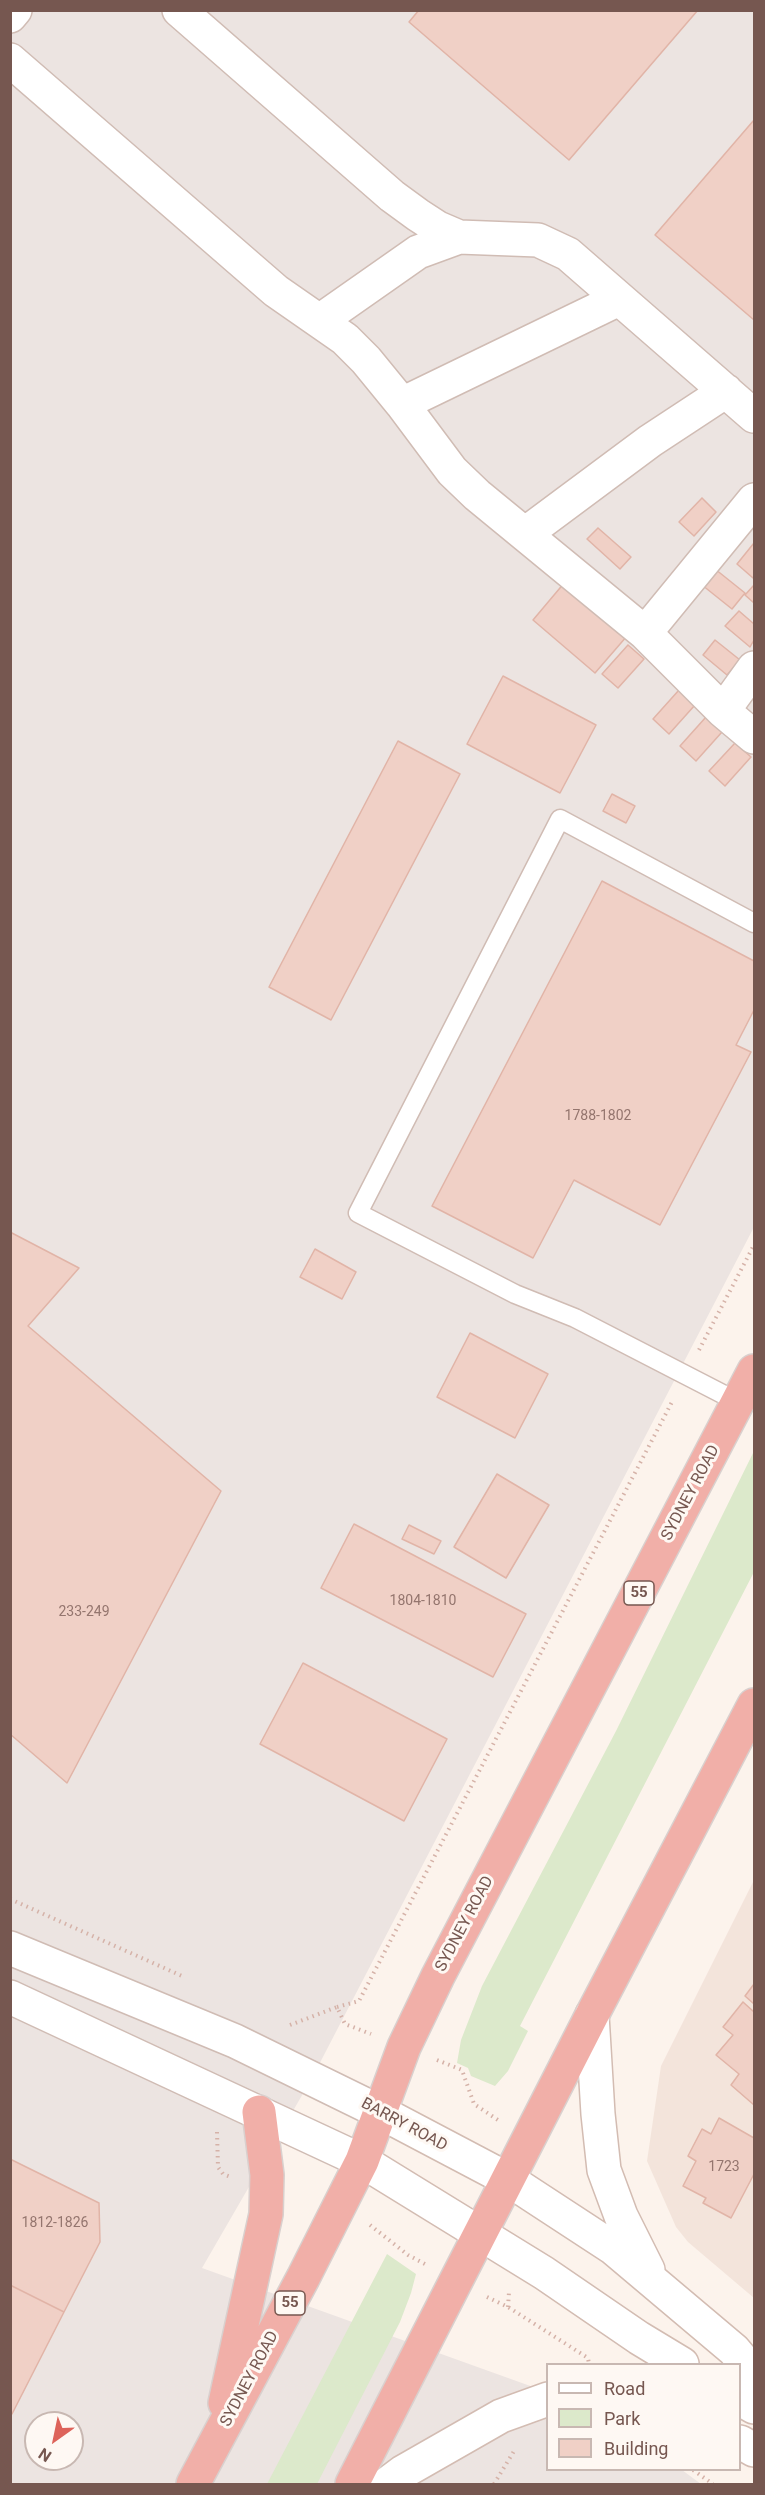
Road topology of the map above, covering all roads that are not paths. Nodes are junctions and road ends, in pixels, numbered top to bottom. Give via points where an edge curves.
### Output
1 (15, 10) edge
2 (179, 10) edge
3 (10, 16) edge
4 (10, 60) edge
5 (459, 237) junction
6 (619, 299) junction
7 (321, 320) junction
8 (726, 391) junction
9 (402, 404) junction
10 (754, 417) edge
11 (754, 500) edge
12 (525, 534) junction
13 (645, 633) junction
14 (754, 668) edge
15 (723, 711) junction
16 (754, 737) edge
17 (754, 923) edge
18 (754, 1371) edge
19 (738, 1402) junction
20 (754, 1704) edge
21 (10, 1948) edge
22 (10, 1997) edge
23 (592, 2015) junction
24 (258, 2112) junction
25 (380, 2112) junction
26 (362, 2161) junction
27 (509, 2180) junction
28 (481, 2235) junction
29 (654, 2282) junction
30 (680, 2363) edge
31 (754, 2374) edge
32 (546, 2401) edge
33 (216, 2443) junction
34 (193, 2484) edge
35 (352, 2484) edge
36 (387, 2484) edge

1 - 3 street
2 - 5 street via 392,196 438,228
4 - 7 street via 276,291
5 - 6 street via 538,240 555,246
5 - 7 street via 418,252
6 - 8 street
6 - 9 street
7 - 9 street via 366,360
8 - 10 street
8 - 12 street via 650,441
9 - 12 street via 452,471
11 - 13 street
12 - 13 street
13 - 15 street
14 - 15 street
15 - 16 street
17 - 19 lane via 560,819 358,1213
18 - 19 highway, SYDNEY ROAD / 55
19 - 25 highway, SYDNEY ROAD / 55 via 438,1976 404,2047
20 - 23 highway
21 - 25 street, BARRY ROAD via 235,2041
22 - 24 street
23 - 27 highway
23 - 29 street via 604,2170 621,2216
24 - 26 street
24 - 33 highway via 267,2175 266,2214
25 - 26 highway, SYDNEY ROAD / 55
25 - 27 street, BARRY ROAD
26 - 28 street
26 - 33 highway, SYDNEY ROAD / 55
27 - 28 highway
27 - 29 street, BARRY ROAD via 613,2248
28 - 30 street
28 - 35 highway
29 - 31 street, BARRY ROAD via 734,2350
32 - 36 street via 501,2416
33 - 34 highway, SYDNEY ROAD / 55

